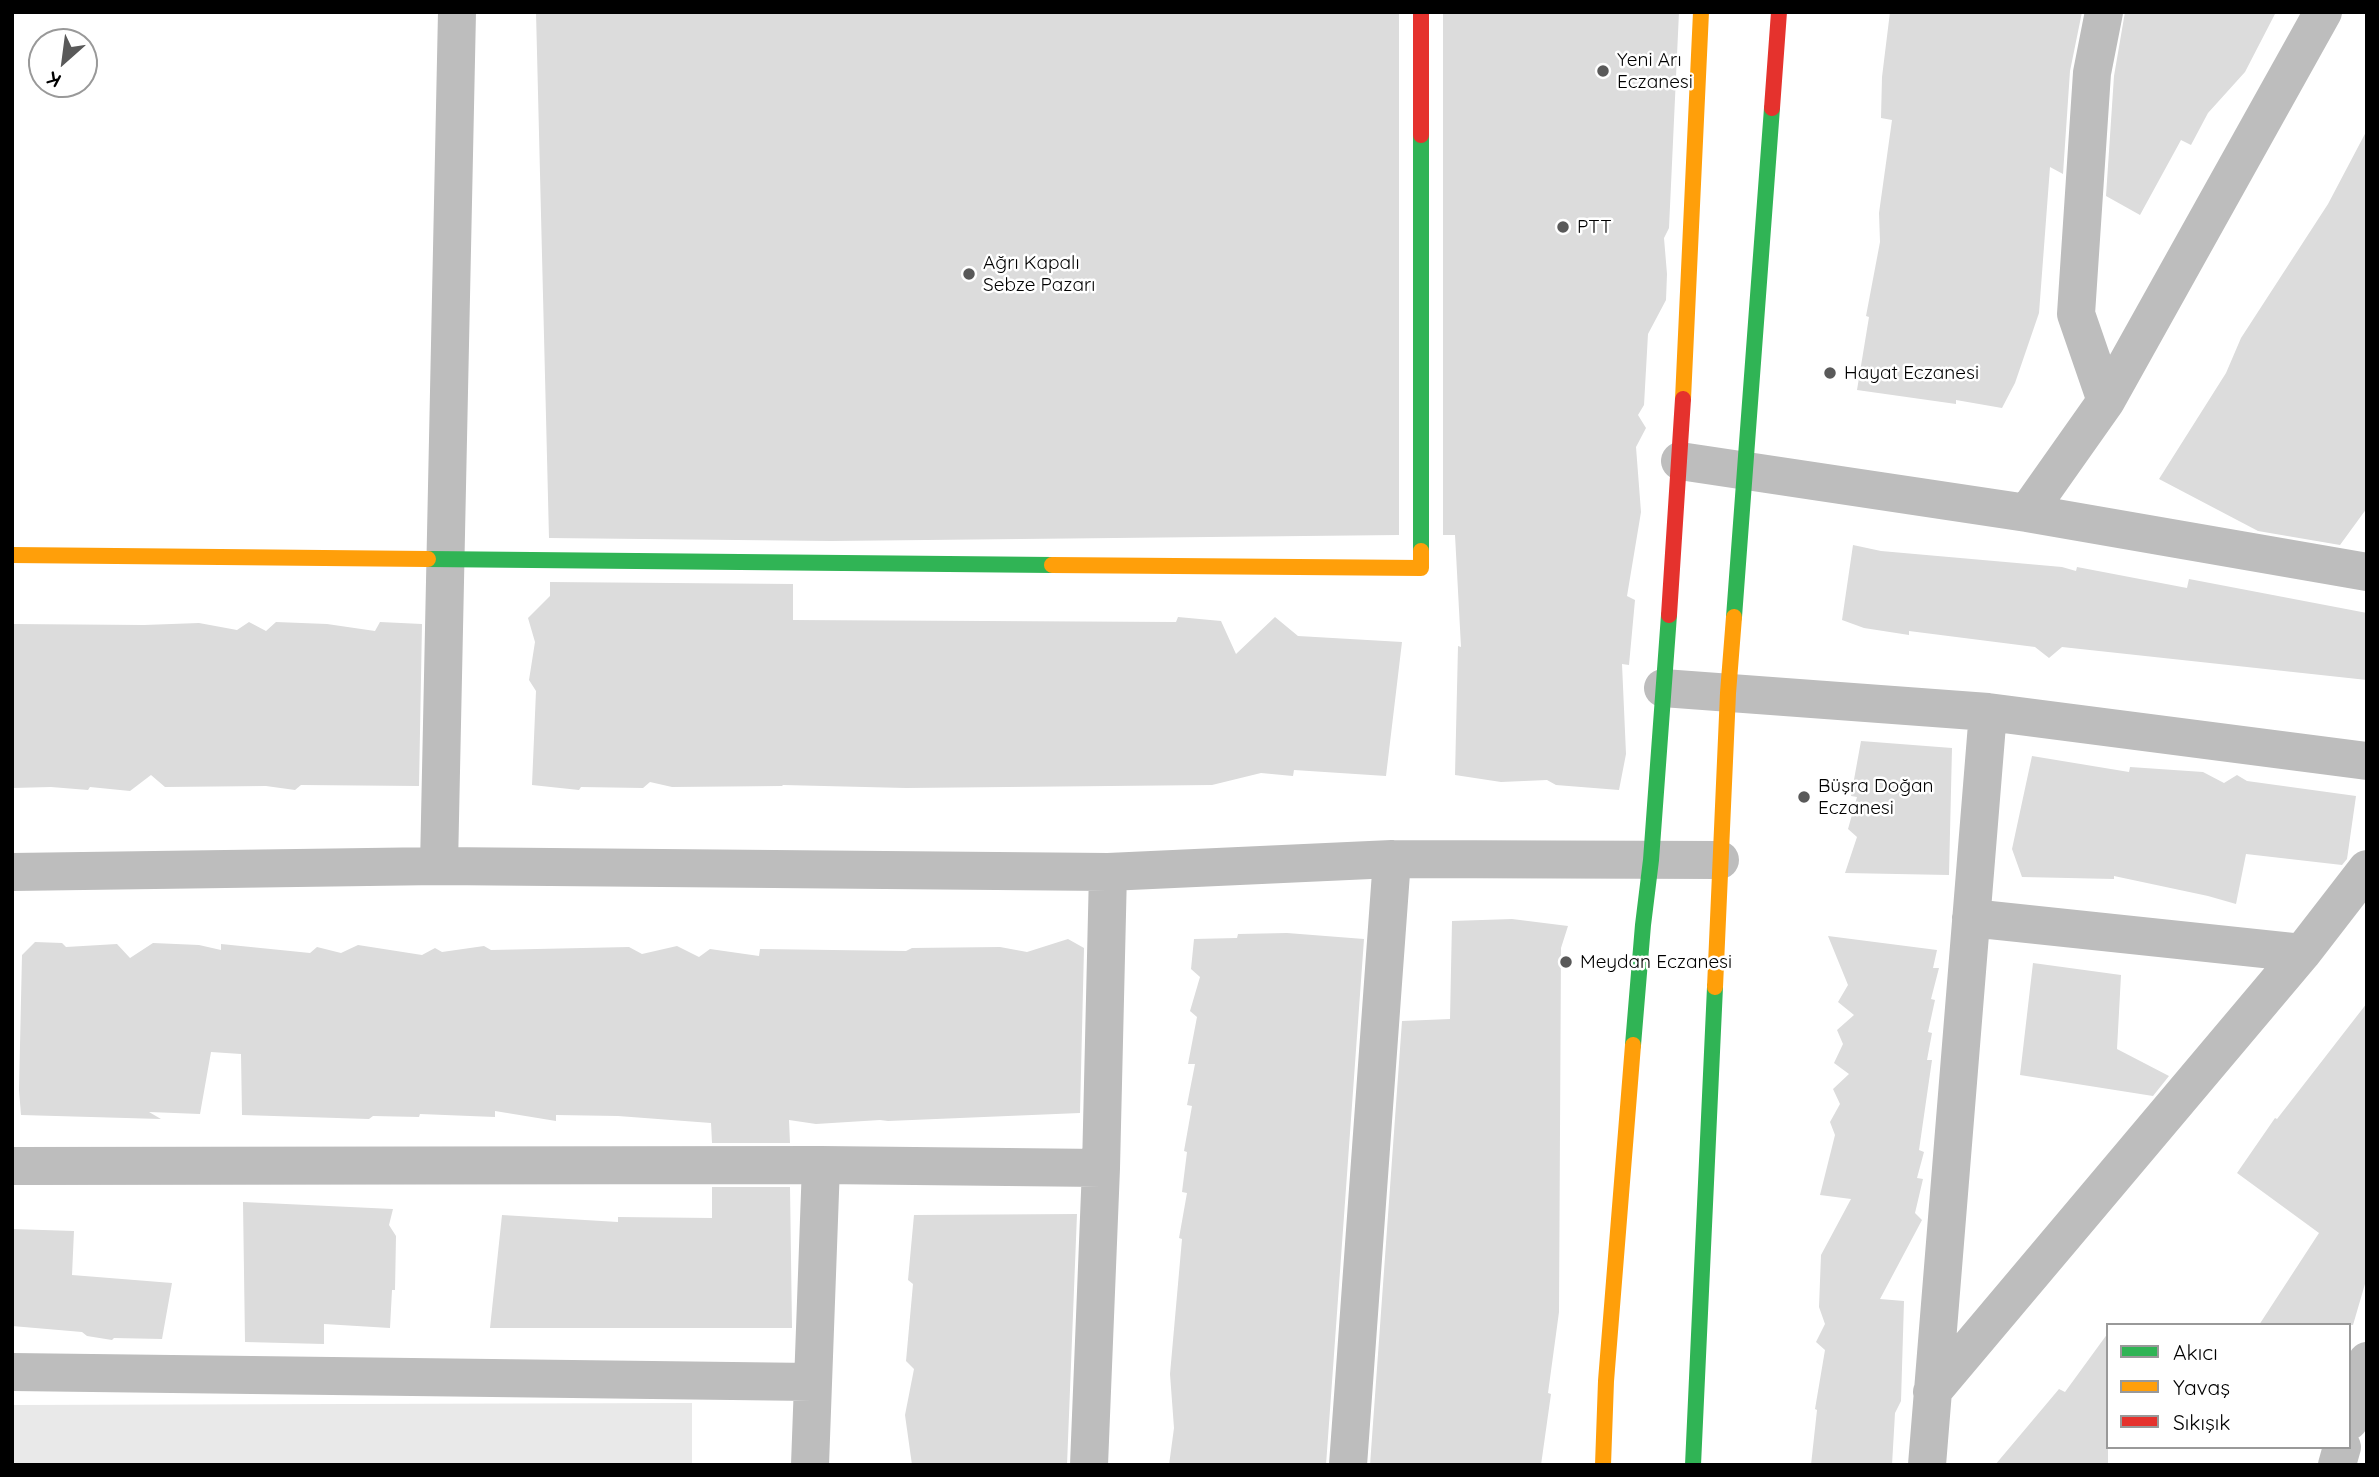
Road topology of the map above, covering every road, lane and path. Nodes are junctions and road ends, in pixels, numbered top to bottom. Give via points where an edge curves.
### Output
1 (457, 12) edge
2 (1421, 12) edge
3 (1702, 12) edge
4 (1779, 12) edge
5 (2104, 12) edge
6 (2323, 12) edge
7 (2106, 401) junction
8 (1680, 461) junction
9 (1744, 471) junction
10 (2027, 513) junction
11 (12, 555) edge
12 (445, 559) junction
13 (2365, 568) edge
14 (1663, 688) junction
15 (1728, 693) junction
16 (1988, 712) junction
17 (2367, 761) edge
18 (1392, 859) junction
19 (1651, 860) junction
20 (1720, 860) junction
21 (439, 866) junction
22 (2367, 869) edge
23 (12, 872) edge
24 (1108, 872) junction
25 (1971, 918) junction
26 (2302, 953) junction
27 (821, 1165) junction
28 (12, 1166) edge
29 (1101, 1168) junction
30 (2367, 1361) edge
31 (12, 1372) edge
32 (812, 1382) junction
33 (1932, 1392) junction
34 (2351, 1414) edge
35 (810, 1465) edge
36 (1089, 1465) edge
37 (1348, 1465) edge
38 (1603, 1465) edge
39 (1693, 1465) edge
40 (1927, 1465) edge

1 - 12 street
2 - 12 street via 1421,568
3 - 8 street
4 - 9 street
5 - 7 street via 2092,73 2076,314
6 - 7 street
7 - 10 street
8 - 9 street
8 - 14 street
9 - 10 street
9 - 15 street
10 - 13 street
11 - 12 street
12 - 21 street
14 - 15 street
14 - 19 street
15 - 16 street
15 - 20 street
16 - 17 street
16 - 25 street
18 - 19 street
18 - 24 street
18 - 37 street
19 - 20 street
19 - 38 street via 1606,1381
20 - 39 street
21 - 23 street
21 - 24 street
22 - 26 street
24 - 29 street
25 - 26 street
25 - 33 street
26 - 33 street
27 - 28 street
27 - 29 street
27 - 32 street
29 - 36 street
30 - 34 street
31 - 32 street
32 - 35 street
33 - 40 street

